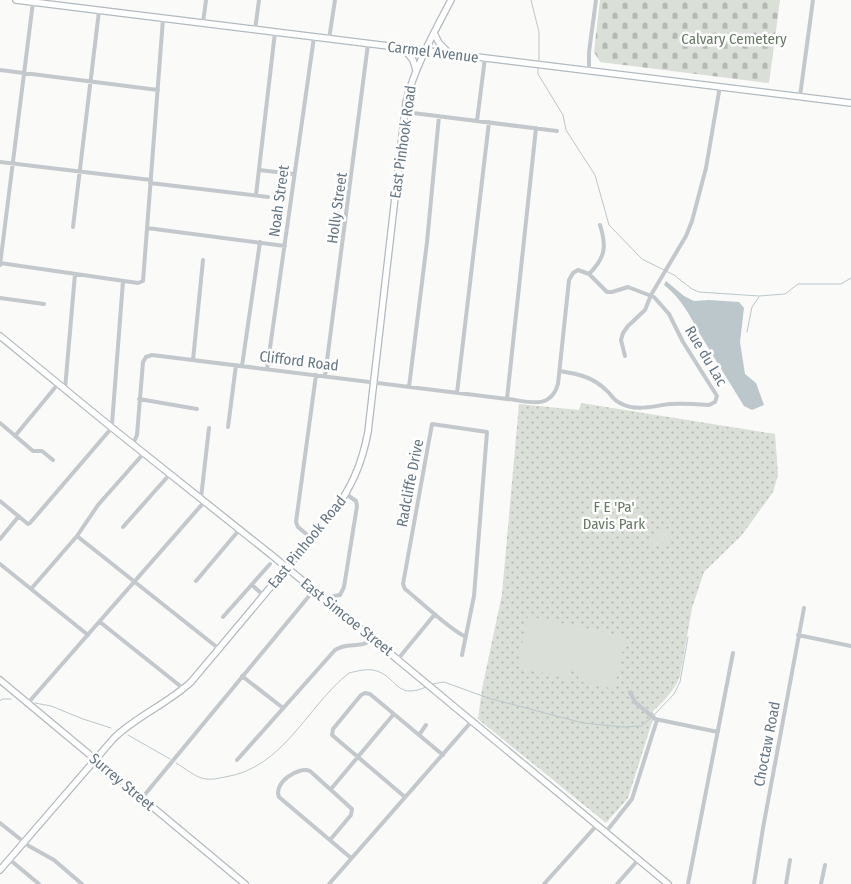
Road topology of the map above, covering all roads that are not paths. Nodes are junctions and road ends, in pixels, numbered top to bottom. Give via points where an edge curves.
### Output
1 (16, 0) edge
2 (206, 0) edge
3 (259, 0) edge
4 (335, 0) edge
5 (451, 0) edge
6 (596, 0) edge
7 (813, 0) edge
8 (33, 2) junction
9 (99, 11) junction
10 (163, 19) junction
11 (203, 23) junction
12 (255, 30) junction
13 (275, 32) junction
14 (434, 33) junction
15 (314, 37) junction
16 (329, 39) junction
17 (368, 44) junction
18 (404, 49) junction
19 (425, 51) junction
20 (449, 54) junction
21 (485, 58) junction
22 (0, 70) edge
23 (589, 70) junction
24 (416, 71) junction
25 (24, 73) junction
26 (91, 82) junction
27 (720, 86) junction
28 (158, 90) junction
29 (800, 96) junction
30 (851, 103) edge
31 (405, 112) junction
32 (439, 116) junction
33 (477, 121) junction
34 (489, 122) junction
35 (536, 128) junction
36 (557, 131) dead end
37 (0, 162) edge
38 (13, 164) junction
39 (259, 170) junction
40 (80, 172) junction
41 (294, 174) junction
42 (151, 182) junction
43 (256, 195) junction
44 (268, 196) dead end
45 (600, 225) dead end
46 (73, 227) dead end
47 (147, 228) junction
48 (260, 242) junction
49 (285, 246) junction
50 (203, 260) dead end
51 (0, 264) edge
52 (75, 274) junction
53 (589, 274) junction
54 (123, 281) junction
55 (651, 295) junction
56 (0, 298) edge
57 (44, 304) dead end
58 (0, 336) edge
59 (625, 356) dead end
60 (193, 360) junction
61 (236, 365) junction
62 (242, 366) junction
63 (267, 369) junction
64 (560, 371) junction
65 (316, 375) junction
66 (326, 376) junction
67 (373, 382) junction
68 (58, 384) junction
69 (409, 386) junction
70 (65, 389) junction
71 (457, 393) junction
72 (139, 399) junction
73 (507, 399) junction
74 (197, 408) dead end
75 (0, 423) edge
76 (111, 427) junction
77 (228, 427) dead end
78 (209, 428) dead end
79 (15, 436) junction
80 (133, 444) junction
81 (144, 453) junction
82 (53, 460) dead end
83 (170, 474) junction
84 (346, 494) junction
85 (203, 500) junction
86 (0, 501) edge
87 (19, 516) junction
88 (123, 527) dead end
89 (240, 529) junction
90 (77, 536) junction
91 (311, 538) junction
92 (0, 540) edge
93 (0, 564) edge
94 (270, 564) dead end
95 (286, 567) junction
96 (196, 581) dead end
97 (135, 582) junction
98 (252, 585) junction
99 (31, 589) junction
100 (314, 590) junction
101 (263, 595) junction
102 (326, 600) junction
103 (804, 608) dead end
104 (435, 614) junction
105 (224, 617) dead end
106 (100, 622) junction
107 (88, 635) junction
108 (798, 635) junction
109 (466, 637) junction
110 (373, 638) junction
111 (851, 646) edge
112 (218, 648) junction
113 (733, 654) dead end
114 (462, 655) dead end
115 (398, 659) junction
116 (242, 676) junction
117 (0, 680) edge
118 (184, 689) junction
119 (630, 692) dead end
120 (28, 703) junction
121 (283, 708) junction
122 (393, 714) junction
123 (656, 719) junction
124 (472, 721) junction
125 (426, 725) dead end
126 (718, 732) junction
127 (419, 735) junction
128 (443, 755) junction
129 (358, 758) junction
130 (95, 759) junction
131 (237, 760) dead end
132 (331, 790) junction
133 (142, 798) junction
134 (405, 798) junction
135 (0, 823) edge
136 (597, 824) junction
137 (606, 832) junction
138 (330, 840) junction
139 (24, 842) junction
140 (351, 858) junction
141 (9, 859) junction
142 (639, 859) junction
143 (790, 860) dead end
144 (824, 865) dead end
145 (0, 870) edge
146 (39, 884) edge
147 (82, 884) edge
148 (245, 884) edge
149 (329, 884) edge
150 (544, 884) edge
151 (617, 884) edge
152 (668, 884) edge
153 (688, 884) edge
154 (754, 884) edge
155 (786, 884) edge
156 (821, 884) edge

1 - 8 main road, Carmel Avenue
2 - 11 street
3 - 12 street
4 - 16 street
5 - 14 main road, East Pinhook Road
6 - 23 street
7 - 29 street
8 - 9 main road, Carmel Avenue
8 - 25 street
9 - 10 main road, Carmel Avenue
9 - 26 street
10 - 11 main road, Carmel Avenue
10 - 28 street
11 - 12 main road, Carmel Avenue
12 - 13 main road, Carmel Avenue
13 - 15 main road, Carmel Avenue
13 - 39 street
14 - 19 main road, East Pinhook Road
14 - 20 main road
15 - 16 main road, Carmel Avenue
15 - 41 street, Noah Street
16 - 17 main road, Carmel Avenue
17 - 18 main road, Carmel Avenue
17 - 66 street, Holly Street
18 - 19 main road, Carmel Avenue
18 - 24 main road via 413,60
19 - 20 main road, Carmel Avenue
19 - 24 main road, East Pinhook Road
20 - 21 main road, Carmel Avenue
21 - 23 main road, Carmel Avenue
21 - 33 street
22 - 25 street
23 - 27 main road, Carmel Avenue
24 - 31 main road, East Pinhook Road
25 - 26 street
25 - 38 street
26 - 28 street
26 - 40 street
27 - 29 main road, Carmel Avenue
27 - 55 street via 711,144 692,221
28 - 42 street
29 - 30 main road, Carmel Avenue
31 - 32 street
31 - 67 main road, East Pinhook Road
32 - 33 street
32 - 69 street
33 - 34 street
34 - 35 street
34 - 71 street
35 - 36 street
35 - 73 street
37 - 38 street
38 - 40 street
38 - 51 street
39 - 41 street
39 - 43 street
40 - 42 street
40 - 46 street
41 - 49 street, Noah Street
42 - 43 street
42 - 47 street
43 - 44 street
45 - 53 street via 604,253
47 - 48 street
47 - 54 street via 143,281
48 - 49 street
48 - 62 street
49 - 63 street, Noah Street
50 - 60 street
51 - 52 street
52 - 54 street
52 - 70 street
53 - 55 street, Rue du Lac via 608,292 628,287
53 - 64 street via 578,270 568,280
54 - 76 street
55 - 59 street via 645,310 628,326 622,337
55 - 64 street, Rue du Lac via 669,314 717,393 714,402 709,405 629,406 615,400 590,378
56 - 57 street
58 - 68 main road, East Simcoe Street
60 - 61 street, Clifford Road
60 - 72 street, Clifford Road via 158,355 146,357
61 - 62 street, Clifford Road
61 - 77 street
62 - 63 street, Clifford Road
63 - 65 street, Clifford Road
64 - 73 street, Clifford Road via 554,395 547,401
65 - 66 street, Clifford Road
65 - 91 street via 296,522
66 - 67 street, Clifford Road
67 - 69 street, Clifford Road
67 - 84 main road, East Pinhook Road via 365,446 359,469
68 - 70 main road, East Simcoe Street
68 - 79 street
69 - 71 street, Clifford Road
70 - 76 main road, East Simcoe Street
71 - 73 street, Clifford Road
72 - 74 street
72 - 80 street, Clifford Road via 137,435
75 - 79 street
76 - 80 main road, East Simcoe Street
76 - 87 street via 30,524
78 - 85 street
79 - 82 street via 33,451 42,451
80 - 81 main road, East Simcoe Street
81 - 83 main road, East Simcoe Street
81 - 90 street via 98,505
83 - 85 main road, East Simcoe Street
83 - 88 street
84 - 91 main road, East Pinhook Road
84 - 102 street via 356,501 357,506 344,587 340,595
85 - 89 main road, East Simcoe Street
85 - 97 street
86 - 87 street
87 - 92 street
89 - 95 main road, East Simcoe Street
89 - 96 street
90 - 97 street
90 - 99 street
91 - 95 main road, East Pinhook Road
93 - 99 street
94 - 98 street
95 - 100 main road, East Simcoe Street
95 - 101 main road, East Pinhook Road
97 - 106 street
97 - 112 street
98 - 101 street
98 - 105 street
99 - 107 street
100 - 102 main road, East Simcoe Street
100 - 116 street
101 - 112 main road, East Pinhook Road
102 - 110 main road, East Simcoe Street
103 - 108 street, Choctaw Road
104 - 109 street, Radcliffe Drive
104 - 109 street, Radcliffe Drive via 405,589 403,582 432,424 488,432 474,596
104 - 115 street
106 - 107 street
106 - 118 street
107 - 120 street
108 - 111 street
108 - 154 street, Choctaw Road
109 - 114 street, Radcliffe Drive
110 - 115 main road, East Simcoe Street
110 - 121 street via 364,645 346,645 336,649
112 - 118 main road, East Pinhook Road
113 - 126 street
115 - 124 main road, East Simcoe Street
116 - 121 street
116 - 133 street
117 - 120 main road, Surrey Street
118 - 130 main road, East Pinhook Road via 126,727
119 - 123 street via 635,702
120 - 130 main road, Surrey Street
121 - 131 street
122 - 127 street
122 - 129 street
122 - 129 street via 370,694 364,693 333,729 334,737
123 - 126 street
123 - 137 street via 632,799
124 - 128 street
124 - 136 main road, East Simcoe Street
125 - 127 street
126 - 153 street
127 - 128 street
128 - 134 street
129 - 132 street
129 - 134 street
130 - 133 main road, Surrey Street
130 - 139 main road, East Pinhook Road
132 - 138 street via 352,810
132 - 138 street via 310,771 303,769 281,784 277,792 281,799
133 - 148 main road, Surrey Street
134 - 140 street
135 - 139 street
136 - 137 main road, East Simcoe Street
136 - 150 street
137 - 142 main road, East Simcoe Street
138 - 140 street
139 - 141 main road, East Pinhook Road
139 - 147 street via 54,860
140 - 149 street
141 - 145 main road, East Pinhook Road
141 - 146 street
142 - 151 street
142 - 152 main road, East Simcoe Street
143 - 155 street
144 - 156 street

